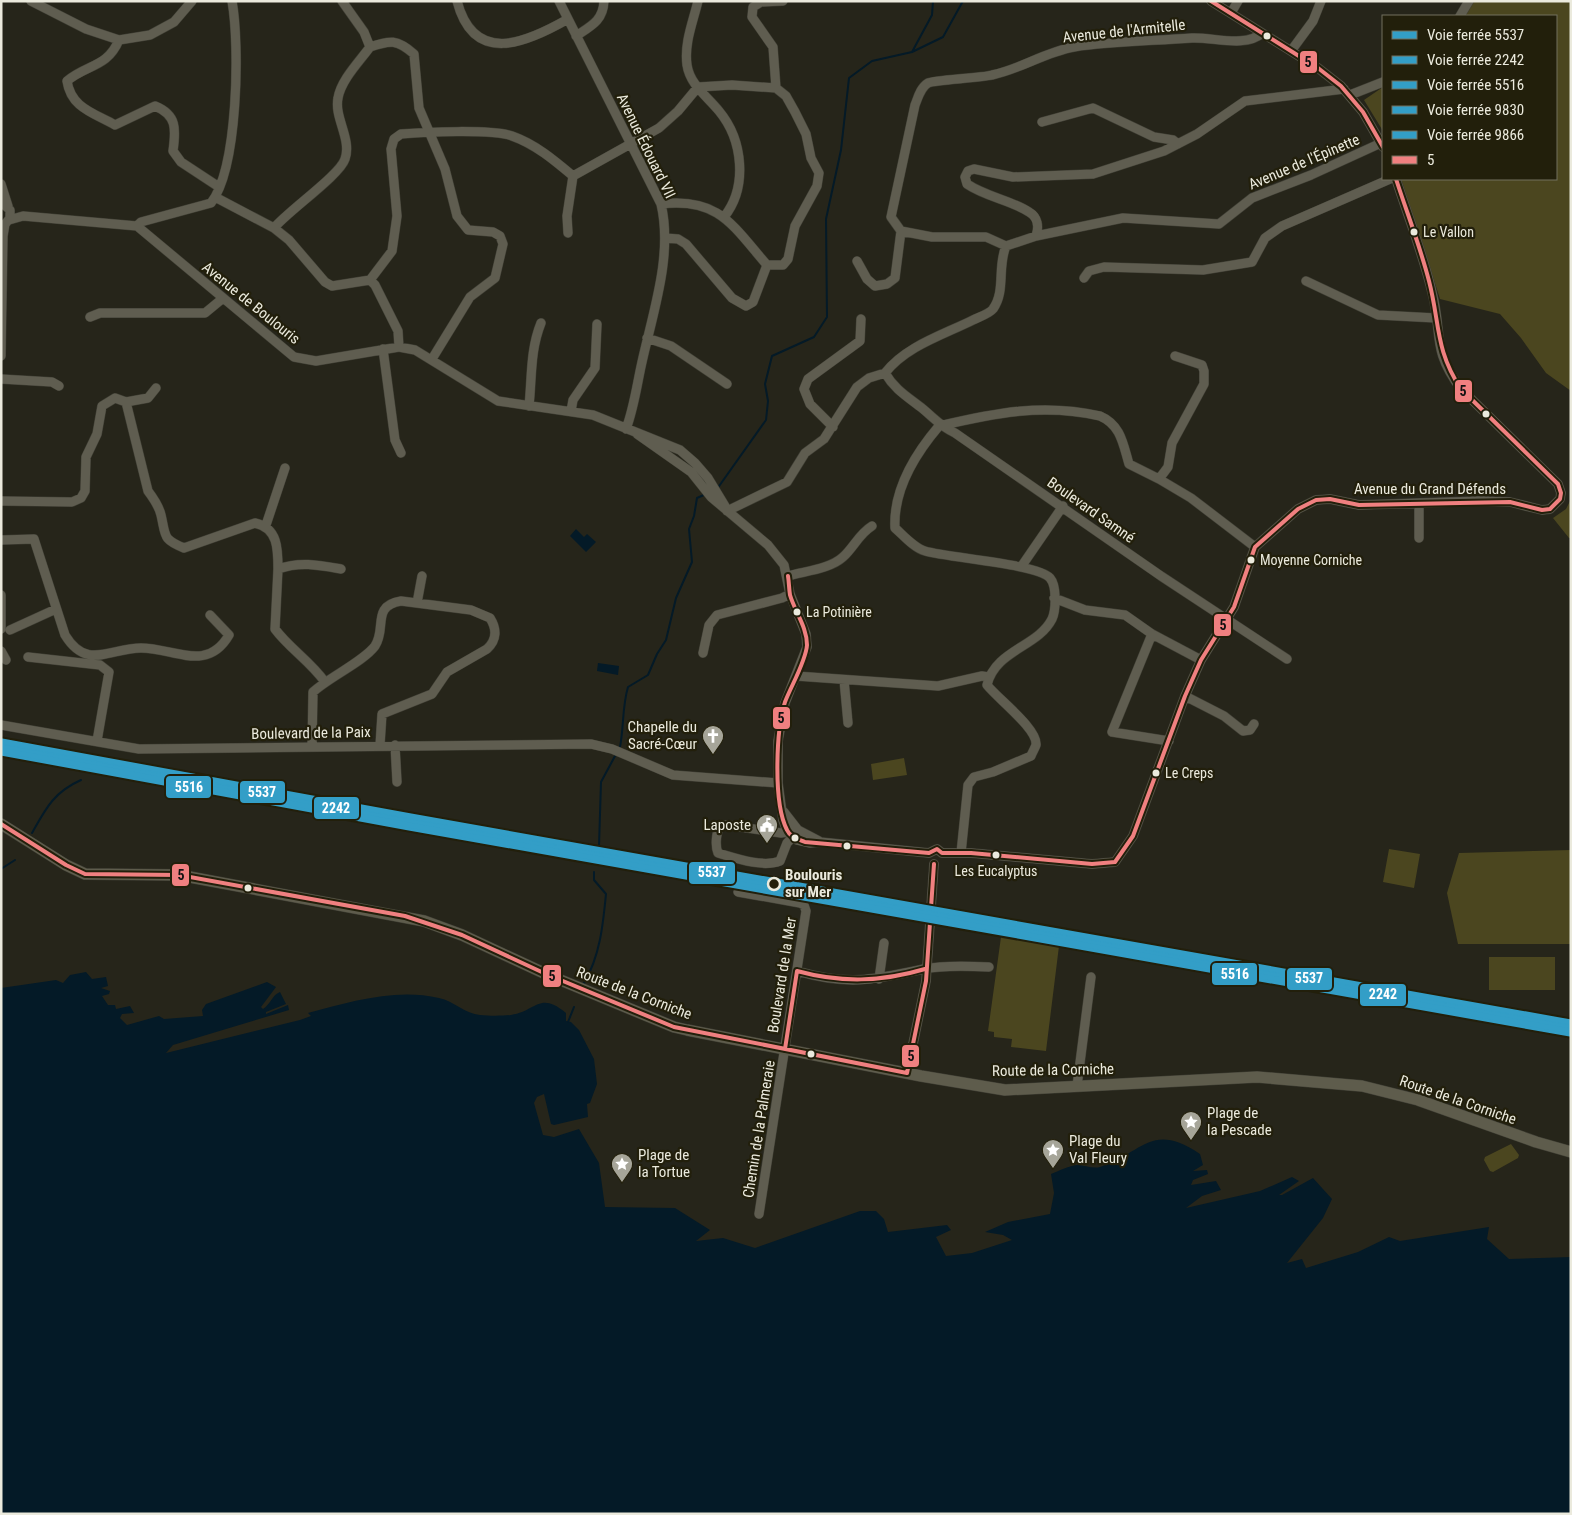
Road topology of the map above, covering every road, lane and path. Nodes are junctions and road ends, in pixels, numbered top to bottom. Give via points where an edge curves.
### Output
1 (31, 1) edge
2 (192, 1) edge
3 (232, 1) edge
4 (342, 1) edge
5 (457, 1) edge
6 (559, 1) edge
7 (604, 1) edge
8 (698, 1) edge
9 (783, 1) edge
10 (1212, 1) edge
11 (1238, 1) edge
12 (1321, 1) edge
13 (1469, 1) edge
14 (1231, 13) junction
15 (1461, 15) edge
16 (568, 19) junction
17 (1262, 33) junction
18 (576, 36) junction
19 (119, 40) junction
20 (370, 47) junction
21 (1291, 51) junction
22 (1382, 82) edge
23 (698, 87) junction
24 (776, 88) junction
25 (1347, 92) junction
26 (1042, 122) dead end
27 (428, 133) junction
28 (1178, 144) junction
29 (632, 145) junction
30 (1382, 145) edge
31 (573, 176) junction
32 (1388, 180) edge
33 (1396, 180) edge
34 (1, 184) edge
35 (219, 187) junction
36 (215, 197) junction
37 (661, 204) junction
38 (6, 206) edge
39 (23, 216) junction
40 (724, 217) junction
41 (5, 223) edge
42 (137, 226) junction
43 (274, 228) junction
44 (901, 231) junction
45 (568, 233) dead end
46 (1036, 236) junction
47 (666, 238) junction
48 (1006, 246) junction
49 (857, 261) dead end
50 (767, 266) junction
51 (1084, 278) dead end
52 (370, 280) junction
53 (1306, 281) dead end
54 (222, 300) junction
55 (90, 317) dead end
56 (1436, 318) junction
57 (860, 319) dead end
58 (541, 323) dead end
59 (597, 324) dead end
60 (647, 338) junction
61 (399, 347) junction
62 (383, 349) junction
63 (1, 356) edge
64 (1175, 356) dead end
65 (432, 359) junction
66 (885, 373) junction
67 (1, 379) edge
68 (727, 384) dead end
69 (59, 386) dead end
70 (156, 388) dead end
71 (126, 402) junction
72 (529, 406) junction
73 (571, 411) junction
74 (939, 426) junction
75 (833, 427) junction
76 (626, 429) junction
77 (401, 453) dead end
78 (285, 468) dead end
79 (1159, 479) junction
80 (1, 501) edge
81 (1419, 504) junction
82 (1063, 506) junction
83 (727, 511) junction
84 (266, 525) junction
85 (872, 526) dead end
86 (1419, 538) dead end
87 (1, 540) edge
88 (1255, 547) junction
89 (1022, 567) junction
90 (278, 569) junction
91 (341, 569) dead end
92 (422, 576) dead end
93 (788, 576) junction
94 (790, 594) junction
95 (1, 595) edge
96 (1054, 598) junction
97 (417, 603) junction
98 (56, 609) junction
99 (210, 615) dead end
100 (1226, 618) junction
101 (6, 629) edge
102 (1152, 634) junction
103 (703, 654) dead end
104 (28, 657) dead end
105 (1287, 659) dead end
106 (1201, 660) junction
107 (796, 676) junction
108 (989, 677) junction
109 (844, 680) junction
110 (325, 682) junction
111 (1185, 696) junction
112 (848, 723) dead end
113 (1254, 724) dead end
114 (1, 725) edge
115 (97, 741) junction
116 (1168, 741) junction
117 (380, 745) junction
118 (395, 745) junction
119 (312, 746) junction
120 (397, 782) dead end
121 (778, 783) junction
122 (1, 824) edge
123 (792, 830) junction
124 (929, 853) junction
125 (961, 853) junction
126 (942, 854) junction
127 (934, 864) junction
128 (738, 892) dead end
129 (884, 943) dead end
130 (989, 967) dead end
131 (925, 969) junction
132 (797, 971) junction
133 (1091, 977) dead end
134 (879, 979) junction
135 (785, 1049) junction
136 (907, 1073) junction
137 (1078, 1086) junction
138 (1571, 1152) edge
139 (759, 1214) dead end

1 - 19 street via 86,29
2 - 19 street via 166,27 150,35
3 - 35 street via 237,28 230,151
4 - 20 street via 364,32
5 - 16 street via 461,15 474,36 498,45 523,40
6 - 16 street, Avenue Édouard VII
7 - 18 street via 598,22
8 - 23 street via 688,36 687,65 692,82
9 - 24 street via 761,2 753,7 752,17 773,47
10 - 14 street
11 - 14 street
12 - 21 street via 1314,21
13 - 15 street
14 - 17 street
16 - 18 street, Avenue Édouard VII
17 - 21 street
17 - 44 street, Avenue de l'Armitelle via 1256,38 1231,40 1201,38 1074,47 1013,70 975,79 929,82 921,90 915,105 891,218
18 - 29 street, Avenue Édouard VII
19 - 35 street via 114,53 68,81 75,103 115,125 155,106 167,111 173,120 173,151 181,162
20 - 27 street via 388,41 403,44 414,54 416,94
20 - 43 street via 340,88 337,100 346,143 345,159
21 - 25 street
22 - 25 street
23 - 24 street
23 - 29 street via 660,128
23 - 40 street via 732,129 741,180
24 - 50 street via 786,96 806,134 811,158 819,173 817,186 795,226 788,259 783,265
25 - 28 street via 1244,101
25 - 30 street
26 - 28 street via 1093,108 1154,137
27 - 31 street via 510,135 532,144
27 - 52 street via 401,134 394,139 391,149 396,216 392,251
27 - 65 street via 445,169 462,225 468,230 493,232 500,236 503,244 495,278 470,297
28 - 46 street via 1093,174 1013,177 974,169 968,171 967,184 975,190 1029,212 1036,219
29 - 31 street
29 - 37 street, Avenue Édouard VII
30 - 46 street, Avenue de l'Épinette via 1252,198 1219,224 1123,218
31 - 45 street
32 - 51 street via 1282,226 1264,238 1252,262 1203,270 1104,267 1088,271
33 - 56 street, Avenue du Grand Défends via 1433,293
34 - 38 street
35 - 36 street
36 - 42 street via 211,203 141,222
36 - 43 street
37 - 40 street via 692,202 710,207
37 - 47 street, Avenue Édouard VII
38 - 39 street
38 - 41 street
39 - 41 street
39 - 42 street
40 - 50 street
41 - 63 street
42 - 54 street, Avenue de Boulouris
43 - 52 street via 290,240 332,286
44 - 48 street via 932,237 986,236
44 - 49 street via 895,278 887,284 875,286
46 - 48 street, Avenue de l'Épinette
47 - 50 street via 686,244 732,298 746,306 753,302
47 - 60 street, Avenue Édouard VII
48 - 66 street via 1001,264 1000,296 992,311 911,350
52 - 61 street via 398,332
53 - 56 street via 1378,315
54 - 55 street via 205,313 100,314
54 - 62 street, Avenue de Boulouris via 284,350 304,360 316,361
56 - 81 street, Avenue du Grand Défends via 1440,354 1448,372 1553,478 1561,493 1556,504 1542,510 1510,502
57 - 75 street via 860,341 808,380 804,389 810,404
58 - 72 street via 532,350
59 - 73 street via 595,368 573,400
60 - 68 street via 671,346
60 - 76 street, Avenue Édouard VII
61 - 62 street, Avenue de Boulouris
61 - 65 street, Avenue de Boulouris via 416,350
62 - 77 street via 396,440
64 - 79 street via 1202,365 1204,384 1172,442 1168,467
65 - 72 street, Avenue de Boulouris via 498,401
66 - 74 street, Boulevard Samné via 896,389 932,416
66 - 75 street via 856,387
67 - 69 street via 52,382
70 - 71 street via 148,398
71 - 80 street via 115,398 102,406 97,434 86,457 87,483 81,498 72,502
71 - 84 street via 148,491 157,502 164,535 169,541 184,548 255,523
72 - 73 street, Avenue de Boulouris
73 - 76 street, Avenue de Boulouris via 593,415
74 - 79 street via 1032,408 1100,416 1117,429 1129,464
74 - 82 street, Boulevard Samné
74 - 89 street via 912,462 894,516 894,528 922,550 951,558
75 - 83 street via 824,439 805,453 787,482
76 - 83 street, Avenue de Boulouris via 691,472
78 - 84 street
79 - 88 street via 1191,498
81 - 86 street
81 - 88 street, Avenue du Grand Défends via 1359,505 1330,499 1316,500 1298,509
82 - 89 street
82 - 100 street, Boulevard Samné
83 - 93 street, Avenue de Boulouris via 768,544
84 - 90 street via 274,534
85 - 93 street via 842,558
87 - 98 street via 34,539
88 - 100 street, Avenue du Grand Défends via 1234,607
89 - 96 street via 1050,578
90 - 91 street via 305,563
90 - 110 street via 275,629
92 - 97 street
93 - 94 street
94 - 103 street via 717,615 709,625
94 - 107 street via 806,634 807,647
95 - 101 street
96 - 102 street via 1086,610 1125,615
96 - 108 street via 1052,618 1044,628 997,664
97 - 110 street via 392,603 384,610 375,645
97 - 117 street via 484,614 494,624 495,638 487,649 447,672 432,694 382,714
98 - 99 street via 72,647 80,652 106,656 142,648 190,656 210,654 222,646 228,634
98 - 101 street
100 - 105 street, Boulevard Samné
100 - 106 street, Avenue du Grand Défends
102 - 106 street
102 - 116 street via 1112,732
104 - 115 street via 100,665 109,672
106 - 111 street, Avenue du Grand Défends
107 - 109 street
107 - 121 street via 785,703 778,740
108 - 109 street via 938,686
108 - 125 street via 987,685 1033,732 1036,745 1030,756 974,777 968,786
109 - 112 street
110 - 119 street via 313,692
111 - 113 street via 1224,716 1243,731 1250,730
111 - 116 street, Avenue du Grand Défends
114 - 115 street, Boulevard de la Paix
115 - 119 street, Boulevard de la Paix via 139,749
116 - 125 street, Avenue du Grand Défends via 1133,836 1114,862 1092,864
117 - 118 street, Boulevard de la Paix
117 - 119 street, Boulevard de la Paix
118 - 120 street
118 - 121 street, Boulevard de la Paix via 601,746 672,775
121 - 123 street via 783,820
122 - 135 main road, Route de la Corniche via 85,874 179,875 405,916 462,935 540,972 674,1027
123 - 123 street via 781,833 720,826 716,850 734,858 776,863 780,861
123 - 124 street via 805,842
124 - 126 street via 937,849
124 - 127 street via 929,860
125 - 126 street
126 - 127 street via 942,860
127 - 131 street
128 - 132 street, Boulevard de la Mer via 804,905 806,916
129 - 134 street
130 - 131 street
131 - 134 street
131 - 136 street via 926,982
132 - 134 street via 840,981
132 - 135 street, Boulevard de la Mer
133 - 137 street
135 - 136 main road, Route de la Corniche
135 - 139 street, Chemin de la Palmeraie
136 - 137 main road, Route de la Corniche via 1005,1090
137 - 138 main road, Route de la Corniche via 1257,1077 1362,1086 1418,1100

